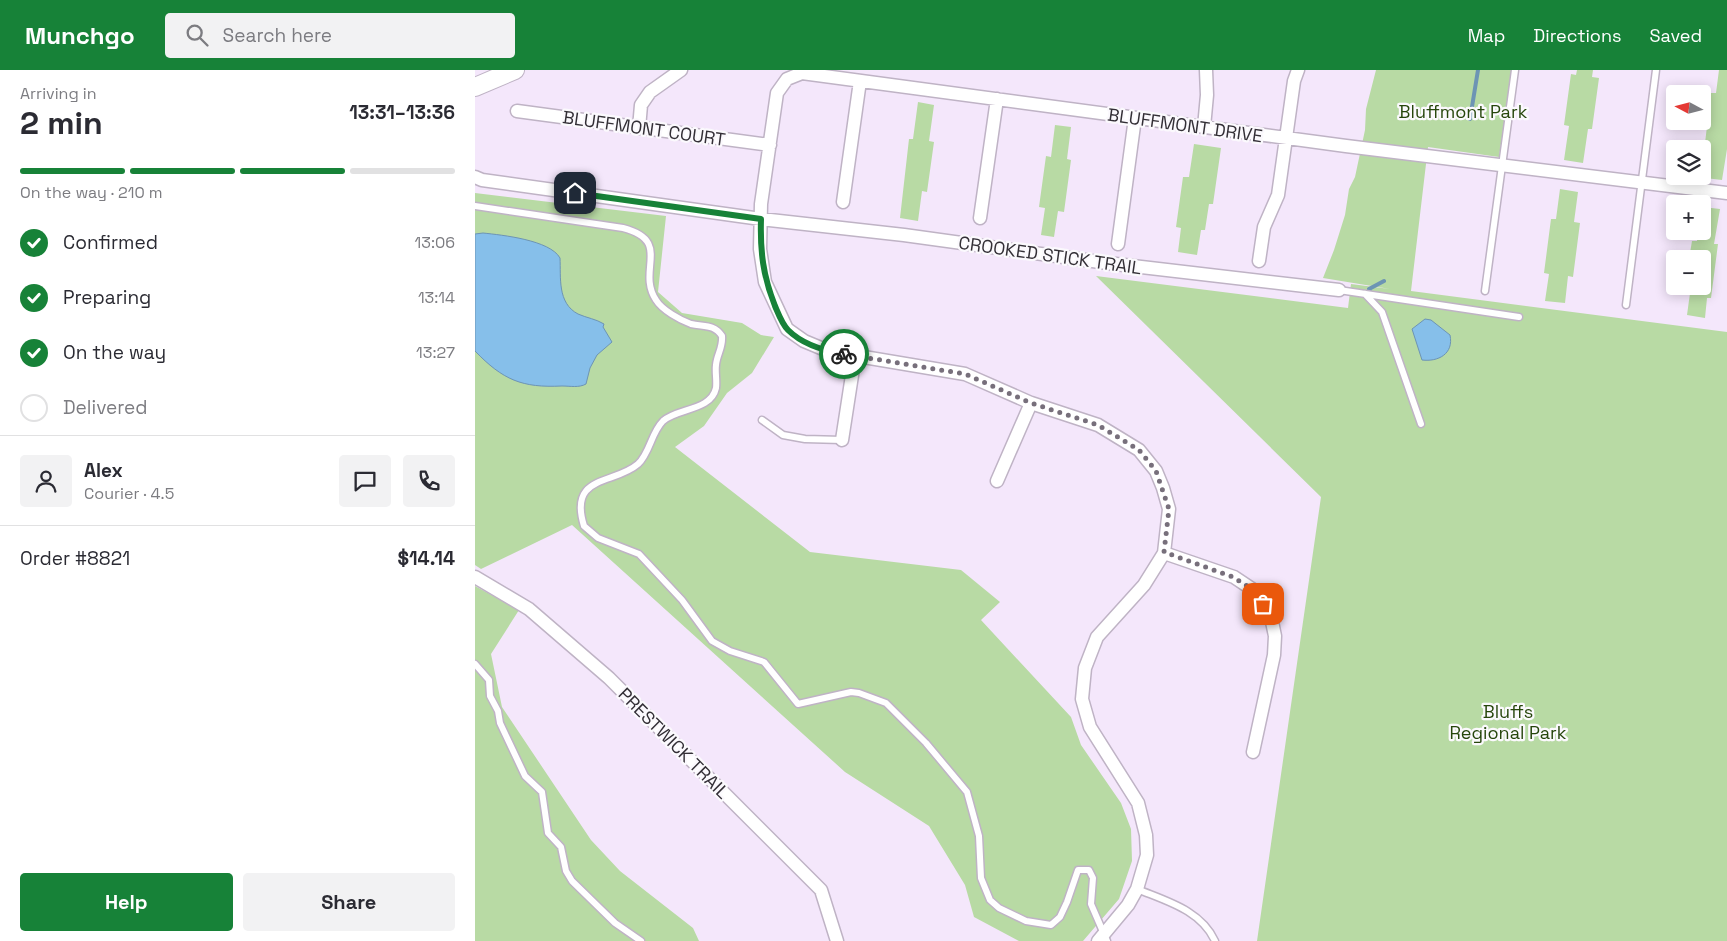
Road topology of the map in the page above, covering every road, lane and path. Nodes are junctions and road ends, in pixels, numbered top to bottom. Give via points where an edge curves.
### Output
1 (515, 70) edge
2 (681, 70) edge
3 (1206, 70) edge
4 (1298, 70) edge
5 (1515, 70) edge
6 (1656, 70) edge
7 (860, 81) junction
8 (475, 87) edge
9 (997, 99) junction
10 (517, 111) dead end
11 (1135, 118) junction
12 (1204, 127) junction
13 (639, 128) junction
14 (1286, 138) junction
15 (770, 145) junction
16 (1502, 165) junction
17 (475, 177) edge
18 (1641, 183) junction
19 (1727, 193) edge
20 (843, 202) dead end
21 (475, 206) edge
22 (980, 218) dead end
23 (761, 219) junction
24 (1118, 244) dead end
25 (1259, 261) dead end
26 (1339, 290) joint
27 (1485, 291) dead end
28 (1365, 294) junction
29 (1626, 305) dead end
30 (1519, 317) dead end
31 (855, 356) junction
32 (1031, 403) junction
33 (762, 420) dead end
34 (1421, 424) dead end
35 (842, 440) joint
36 (997, 481) dead end
37 (1164, 552) junction
38 (475, 577) edge
39 (475, 664) edge
40 (1253, 752) dead end
41 (1137, 889) junction
42 (1103, 939) edge
43 (641, 941) edge
44 (837, 941) edge
45 (1215, 941) edge

1 - 8 main road
2 - 13 street via 650,92 641,105
3 - 12 street
4 - 14 street
5 - 16 lane
6 - 18 lane
7 - 9 street, BLUFFMONT DRIVE
7 - 15 street, BLUFFMONT DRIVE via 802,73 787,79 777,93
7 - 20 street
9 - 11 street, BLUFFMONT DRIVE
9 - 22 street
10 - 13 street, BLUFFMONT COURT
11 - 12 street, BLUFFMONT DRIVE
11 - 24 street
12 - 14 street, BLUFFMONT DRIVE
13 - 15 street, BLUFFMONT COURT
14 - 16 street, BLUFFMONT DRIVE
14 - 25 street via 1278,195 1264,227
15 - 23 street, BLUFFMONT DRIVE
16 - 18 street, BLUFFMONT DRIVE
16 - 27 lane
17 - 23 street, CROOKED STICK TRAIL
18 - 19 street, BLUFFMONT DRIVE
18 - 29 lane
21 - 42 lane via 591,222 642,235 650,245 648,276 656,301 681,319 713,327 722,336 722,350 715,367 716,386 711,397 663,422 637,465 591,486 582,507 584,526 598,538 639,554 682,600 712,642 764,662 798,704 851,692 887,703 967,792 979,836 981,878 990,900 1011,916 1051,925 1060,917 1076,873 1085,869 1093,878 1090,897
23 - 26 street, CROOKED STICK TRAIL
23 - 31 street via 760,249 765,282 787,329 804,341 828,351
26 - 28 lane
28 - 30 lane
28 - 34 lane via 1382,312
31 - 32 street via 965,374
31 - 35 street
32 - 36 street
32 - 37 street via 1098,425 1139,450 1156,471 1169,509
33 - 35 lane via 783,434 805,439
37 - 40 street via 1233,577 1255,591 1271,617 1274,655
37 - 41 street via 1144,585 1097,637 1085,668 1082,699 1090,727 1139,803 1147,855
38 - 44 street, PRESTWICK TRAIL via 529,608 609,678 821,890
39 - 43 lane via 489,680 490,696 500,723 525,776 542,792 548,833 561,848 566,871 615,923
41 - 42 street
41 - 45 lane via 1184,908 1201,921

